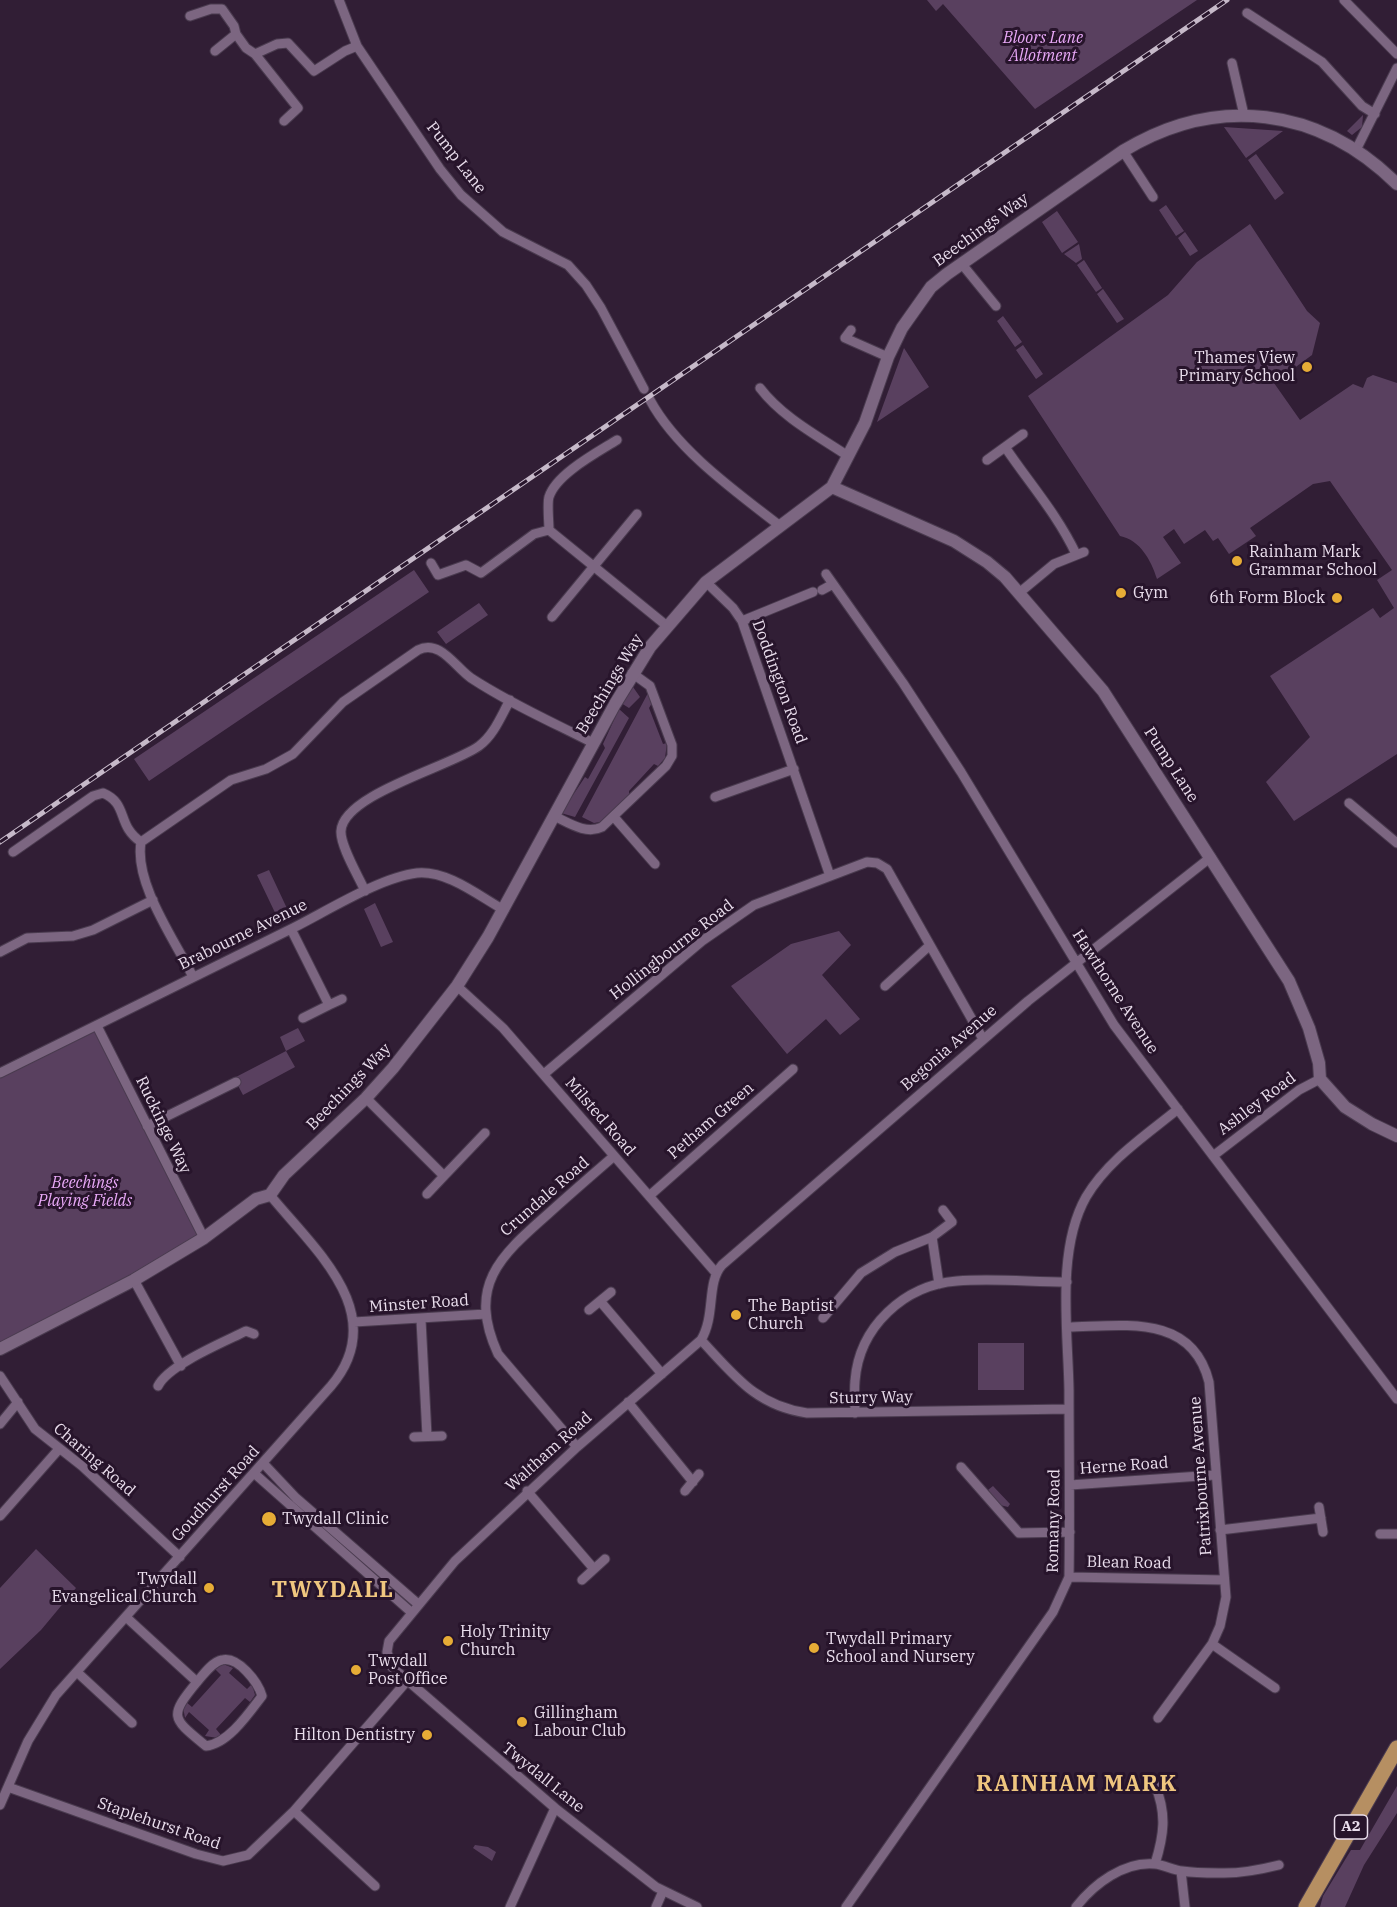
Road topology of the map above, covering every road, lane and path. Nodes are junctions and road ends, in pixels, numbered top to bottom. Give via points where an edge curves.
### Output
1 (339, 0) edge
2 (1344, 0) edge
3 (1247, 13) dead end
4 (190, 16) dead end
5 (236, 33) junction
6 (357, 46) junction
7 (215, 51) dead end
8 (255, 54) junction
9 (1397, 54) edge
10 (1232, 63) dead end
11 (1397, 68) edge
12 (1375, 114) junction
13 (1244, 116) junction
14 (284, 121) dead end
15 (1356, 150) junction
16 (1123, 151) junction
17 (1397, 184) edge
18 (1153, 197) dead end
19 (961, 263) junction
20 (996, 306) dead end
21 (850, 330) dead end
22 (888, 357) junction
23 (760, 388) dead end
24 (644, 389) dead end
25 (650, 399) dead end
26 (1023, 434) dead end
27 (617, 440) dead end
28 (1005, 447) junction
29 (848, 456) junction
30 (987, 460) dead end
31 (832, 487) junction
32 (637, 513) dead end
33 (780, 526) junction
34 (549, 530) junction
35 (431, 563) dead end
36 (594, 566) junction
37 (826, 574) dead end
38 (706, 582) junction
39 (833, 584) junction
40 (1019, 593) junction
41 (552, 617) dead end
42 (742, 621) junction
43 (667, 626) junction
44 (632, 673) junction
45 (510, 700) junction
46 (593, 743) junction
47 (794, 769) junction
48 (715, 796) dead end
49 (1349, 803) dead end
50 (554, 816) junction
51 (614, 817) junction
52 (141, 842) junction
53 (1397, 843) edge
54 (13, 852) dead end
55 (1211, 857) junction
56 (655, 864) dead end
57 (830, 876) junction
58 (365, 891) junction
59 (153, 900) junction
60 (504, 910) junction
61 (291, 929) junction
62 (929, 946) junction
63 (0, 952) edge
64 (1077, 965) junction
65 (192, 975) junction
66 (457, 986) junction
67 (885, 986) dead end
68 (342, 999) dead end
69 (329, 1005) junction
70 (303, 1018) dead end
71 (97, 1026) junction
72 (983, 1039) junction
73 (793, 1069) dead end
74 (0, 1073) edge
75 (544, 1074) junction
76 (1320, 1079) junction
77 (236, 1082) dead end
78 (366, 1098) junction
79 (1178, 1109) junction
80 (147, 1126) junction
81 (485, 1132) dead end
82 (1397, 1136) edge
83 (615, 1156) junction
84 (1213, 1156) junction
85 (444, 1176) junction
86 (427, 1194) dead end
87 (270, 1195) junction
88 (648, 1196) junction
89 (943, 1210) dead end
90 (932, 1237) junction
91 (204, 1238) junction
92 (716, 1273) junction
93 (134, 1280) junction
94 (1067, 1282) junction
95 (939, 1284) junction
96 (611, 1292) dead end
97 (600, 1301) junction
98 (589, 1310) dead end
99 (486, 1314) junction
100 (823, 1318) dead end
101 (421, 1320) junction
102 (354, 1322) junction
103 (1068, 1327) junction
104 (254, 1334) dead end
105 (701, 1340) junction
106 (0, 1349) edge
107 (181, 1366) junction
108 (662, 1374) junction
109 (0, 1376) edge
110 (158, 1386) dead end
111 (1397, 1399) edge
112 (18, 1402) junction
113 (628, 1402) junction
114 (1069, 1409) junction
115 (855, 1413) junction
116 (0, 1424) edge
117 (427, 1436) junction
118 (442, 1436) dead end
119 (414, 1437) dead end
120 (577, 1447) junction
121 (58, 1449) junction
122 (263, 1463) junction
123 (961, 1467) dead end
124 (255, 1473) junction
125 (1215, 1475) junction
126 (1070, 1485) junction
127 (527, 1491) junction
128 (685, 1491) dead end
129 (1319, 1507) dead end
130 (0, 1516) edge
131 (1321, 1518) junction
132 (1220, 1530) junction
133 (1070, 1532) junction
134 (1323, 1532) dead end
135 (1380, 1534) dead end
136 (1397, 1534) edge
137 (180, 1557) junction
138 (605, 1559) dead end
139 (594, 1569) junction
140 (1069, 1577) junction
141 (582, 1580) dead end
142 (1224, 1580) junction
143 (418, 1604) junction
144 (411, 1612) junction
145 (126, 1617) junction
146 (1212, 1644) junction
147 (387, 1652) joint
148 (78, 1673) junction
149 (407, 1681) junction
150 (197, 1682) junction
151 (1275, 1688) dead end
152 (1158, 1718) dead end
153 (132, 1723) dead end
154 (1397, 1748) edge
155 (1155, 1785) dead end
156 (8, 1787) junction
157 (0, 1805) edge
158 (555, 1808) junction
159 (294, 1811) junction
160 (1155, 1864) junction
161 (1279, 1865) dead end
162 (1181, 1871) junction
163 (375, 1886) dead end
164 (663, 1891) junction
165 (510, 1907) edge
166 (656, 1907) edge
167 (697, 1907) edge
168 (846, 1907) edge
169 (1076, 1907) edge
170 (1185, 1907) edge
171 (1306, 1907) edge

1 - 6 street, Pump Lane
2 - 9 street
3 - 12 street via 1322,62 1365,109
4 - 5 street via 222,9
5 - 7 street
5 - 8 street
6 - 8 street via 315,71 288,43
6 - 24 street, Pump Lane via 461,195 502,232 568,265 586,285
8 - 14 street via 298,108
10 - 13 street
11 - 12 street
12 - 15 street
13 - 15 street, Beechings Way via 1300,124
13 - 16 street, Beechings Way via 1184,123 1144,138
15 - 17 street, Beechings Way
16 - 18 street
16 - 19 street, Beechings Way
19 - 20 street
19 - 22 street, Beechings Way via 931,287 916,306
21 - 22 street via 845,338
22 - 29 street, Beechings Way via 865,423
23 - 29 street via 789,416
25 - 33 street via 662,420 712,473
26 - 28 street
27 - 34 street via 570,471 554,488 549,500
28 - 30 street
28 - 40 street via 1054,511 1080,553 1054,564
29 - 31 street, Beechings Way
31 - 33 street, Beechings Way
31 - 40 street, Pump Lane via 970,549
32 - 36 street
33 - 38 street, Beechings Way
34 - 35 street via 534,534 481,573 466,565 438,575
34 - 36 street
36 - 41 street
36 - 43 street
37 - 39 street, Hawthorne Avenue
38 - 42 street, Doddington Road
38 - 43 street, Beechings Way
39 - 42 street
39 - 64 street, Hawthorne Avenue via 961,771
40 - 55 street, Pump Lane via 1103,692
42 - 47 street, Doddington Road
43 - 44 street, Beechings Way
44 - 46 street, Beechings Way
44 - 51 street via 650,686 672,745 672,756
45 - 46 street
45 - 52 street via 461,670 442,652 423,648 348,699 293,754 266,770 231,780
45 - 58 street via 481,745 461,758 394,784 344,822 343,843
46 - 50 street, Beechings Way
47 - 48 street, Doddington Road
47 - 57 street, Doddington Road
49 - 53 street
50 - 51 street via 595,831
50 - 60 street, Beechings Way
51 - 56 street
52 - 54 street via 126,830 122,811 103,793 93,795
52 - 59 street via 141,869
55 - 64 street, Begonia Avenue
55 - 76 street, Pump Lane via 1294,989 1317,1055
57 - 62 street, Hollingbourne Road via 867,862 883,866
57 - 75 street, Hollingbourne Road via 754,905 702,941
58 - 60 street, Brabourne Avenue via 419,873 452,881
58 - 61 street, Brabourne Avenue
59 - 63 street via 93,930 73,936 27,938
59 - 65 street
60 - 66 street, Beechings Way
61 - 65 street, Brabourne Avenue
61 - 69 street
62 - 67 street
62 - 72 street, Hollingbourne Road
64 - 72 street, Begonia Avenue
64 - 79 street, Hawthorne Avenue via 1118,1030
65 - 71 street, Brabourne Avenue
66 - 75 street, Milsted Road via 490,1014
66 - 78 street, Beechings Way
68 - 69 street
69 - 70 street
71 - 74 street, Brabourne Avenue
71 - 80 street, Ruckinge Way
72 - 92 street, Begonia Avenue
73 - 88 street, Petham Green
75 - 83 street, Milsted Road
76 - 82 street via 1350,1111
76 - 84 street, Ashley Road via 1299,1090
77 - 80 street
78 - 85 street
78 - 87 street, Beechings Way via 284,1175
79 - 84 street, Hawthorne Avenue
79 - 94 street, Romany Road via 1113,1162 1087,1197 1071,1239
80 - 91 street, Ruckinge Way
81 - 85 street
83 - 88 street, Milsted Road
83 - 99 street, Crundale Road via 509,1247 495,1268 487,1292
84 - 111 street, Hawthorne Avenue
85 - 86 street
87 - 91 street, Beechings Way via 256,1199
87 - 102 street, Goudhurst Road via 342,1285
88 - 92 street, Milsted Road
89 - 90 street via 952,1221
90 - 95 street
90 - 100 street via 895,1252 861,1273
91 - 93 street, Beechings Way
92 - 105 street, Waltham Road via 710,1321
93 - 106 street, Beechings Way
93 - 107 street
94 - 95 street
94 - 103 street, Romany Road
95 - 115 street via 913,1292 890,1308 874,1326 858,1362
96 - 97 street
97 - 98 street
97 - 108 street
99 - 101 street, Minster Road
99 - 120 street, Crundale Road via 498,1354
101 - 102 street, Minster Road
101 - 117 street
102 - 122 street, Goudhurst Road via 351,1347 340,1374
103 - 114 street, Romany Road
103 - 125 street, Patrixbourne Avenue via 1141,1326 1164,1330 1188,1343 1205,1366 1209,1382
104 - 107 street via 246,1331
105 - 108 street, Waltham Road
105 - 115 street, Sturry Way via 745,1387 770,1404 807,1413
107 - 110 street
108 - 113 street, Waltham Road
109 - 112 street, Charing Road
112 - 116 street
112 - 121 street, Charing Road via 35,1429
113 - 120 street, Waltham Road
113 - 128 street via 696,1478
114 - 115 street, Sturry Way
114 - 126 street, Romany Road
117 - 118 street
117 - 119 street
120 - 127 street, Waltham Road
121 - 130 street
121 - 137 street, Charing Road via 82,1466
122 - 124 street, Goudhurst Road
122 - 143 street via 296,1498
123 - 133 street via 1019,1533
124 - 137 street, Goudhurst Road
124 - 144 street
125 - 126 street, Herne Road
125 - 132 street, Patrixbourne Avenue
126 - 133 street, Romany Road
127 - 139 street
127 - 143 street, Waltham Road via 455,1561
129 - 131 street
131 - 132 street
131 - 134 street
132 - 142 street, Patrixbourne Avenue
133 - 140 street, Romany Road
135 - 136 street
137 - 145 street, Goudhurst Road
138 - 139 street
139 - 141 street
140 - 142 street, Blean Road
140 - 168 street, Romany Road via 1053,1612
142 - 146 street, Patrixbourne Avenue via 1226,1597
143 - 144 street, Waltham Road
144 - 147 street, Waltham Road via 389,1641
145 - 148 street, Goudhurst Road
145 - 150 street
146 - 151 street
146 - 152 street, Patrixbourne Avenue
147 - 149 street, Twydall Lane via 392,1667
148 - 153 street
148 - 156 street, Goudhurst Road via 41,1717
149 - 158 street, Twydall Lane
149 - 159 street, Staplehurst Road
150 - 150 street via 224,1659 233,1661 254,1680 262,1696 225,1738 206,1746 179,1723 177,1716 177,1708
154 - 171 main road, A2
155 - 160 street via 1165,1820
156 - 157 street, Goudhurst Road
156 - 159 street, Staplehurst Road via 223,1861 248,1855
158 - 164 street, Twydall Lane
158 - 165 street
159 - 163 street
160 - 162 street
160 - 169 street via 1122,1870 1094,1887
161 - 162 street via 1242,1874
162 - 170 street
164 - 166 street
164 - 167 street, Twydall Lane

